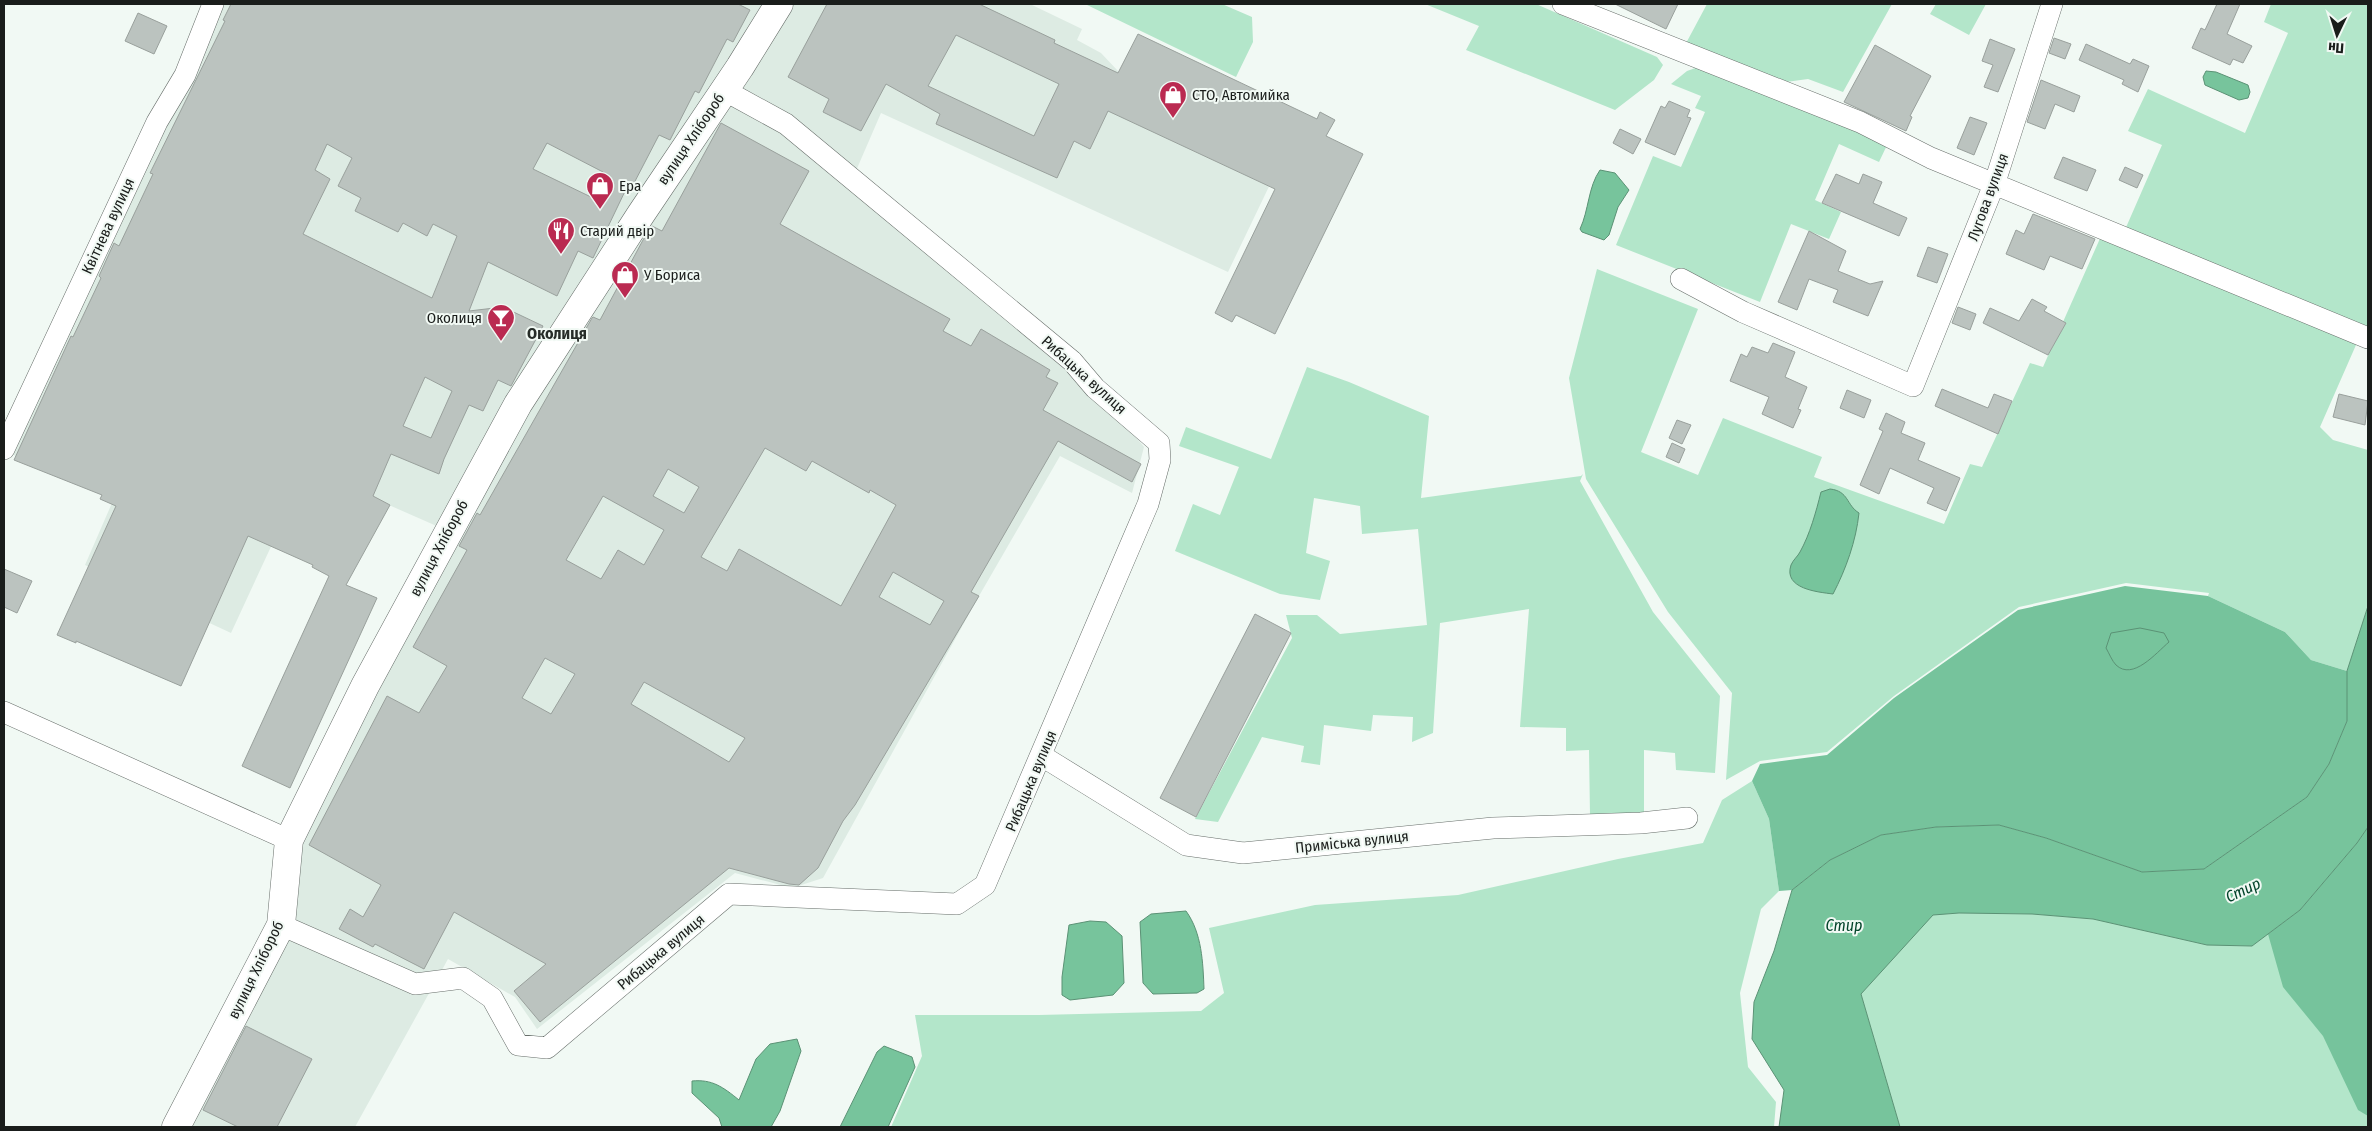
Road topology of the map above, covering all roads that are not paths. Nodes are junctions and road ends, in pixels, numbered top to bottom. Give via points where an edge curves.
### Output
1 (212, 4) edge
2 (779, 4) edge
3 (1563, 4) edge
4 (2052, 4) edge
5 (724, 90) junction
6 (1995, 182) junction
7 (1681, 279) dead end
8 (2368, 338) edge
9 (4, 449) edge
10 (4, 712) edge
11 (1042, 756) junction
12 (1687, 818) dead end
13 (290, 840) junction
14 (281, 925) junction
15 (176, 1127) edge

1 - 9 street, Квітнева вулиця via 184,75 157,122
2 - 5 street, вулиця Хлібороб
3 - 6 street via 1860,122 1931,158
4 - 6 street, Лугова вулиця
5 - 11 street, Рибацька вулиця via 786,124 1072,361 1096,388 1159,444 1160,460 1148,504
5 - 13 street, вулиця Хлібороб via 518,404 365,686
6 - 7 street, Лугова вулиця via 1914,386 1744,312
6 - 8 street
10 - 13 street
11 - 12 street, Приміська вулиця via 1186,845 1243,853 1492,828 1641,824
11 - 14 street, Рибацька вулиця via 985,885 957,904 729,894 547,1048 518,1044 492,998 463,978 415,984
13 - 14 street, вулиця Хлібороб
14 - 15 street, вулиця Хлібороб

